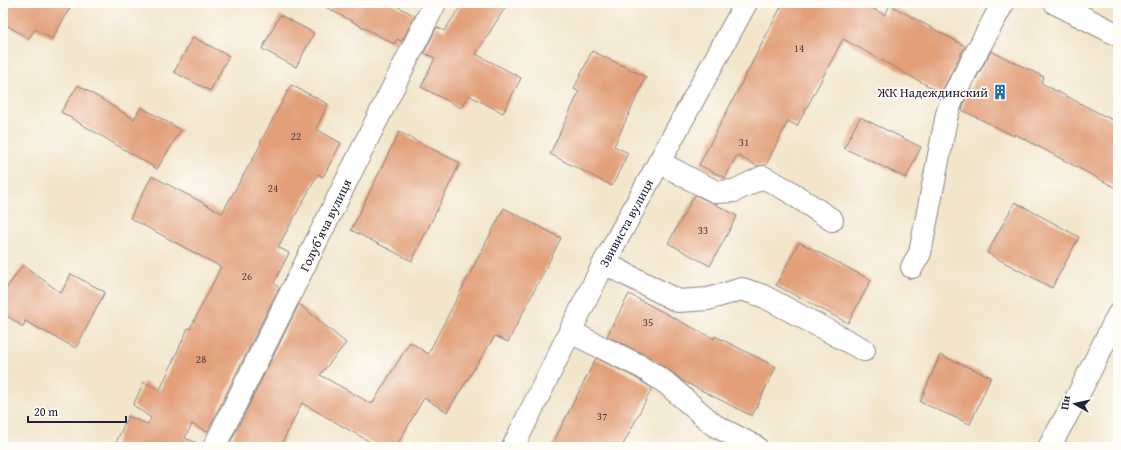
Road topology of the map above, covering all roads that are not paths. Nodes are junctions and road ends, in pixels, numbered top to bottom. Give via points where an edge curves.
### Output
1 (436, 3) edge
2 (746, 3) edge
3 (1003, 3) edge
4 (1055, 3) edge
5 (1118, 35) edge
6 (659, 162) junction
7 (832, 220) dead end
8 (604, 263) junction
9 (912, 268) dead end
10 (1118, 315) edge
11 (570, 332) junction
12 (864, 350) dead end
13 (214, 447) edge
14 (513, 447) edge
15 (756, 447) edge
16 (1049, 447) edge

1 - 13 street, Голубʼяча вулиця
2 - 6 street, Звивиста вулиця
3 - 9 street via 955,92 946,114 920,253
4 - 5 street
6 - 7 street via 717,192 734,191 764,177
6 - 8 street, Звивиста вулиця
8 - 11 street, Звивиста вулиця
8 - 12 street via 678,301 708,299 742,289 763,296
10 - 16 street
11 - 14 street, Звивиста вулиця
11 - 15 street via 642,367 714,425

